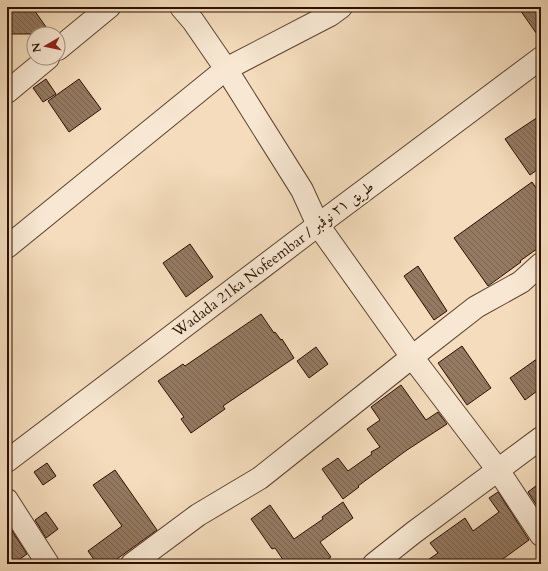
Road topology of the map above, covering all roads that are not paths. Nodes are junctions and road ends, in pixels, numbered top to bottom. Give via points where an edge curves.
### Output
1 (109, 7) edge
2 (181, 7) edge
3 (340, 7) edge
4 (66, 42) edge
5 (541, 58) edge
6 (38, 66) edge
7 (226, 69) junction
8 (7, 92) edge
9 (318, 225) junction
10 (7, 247) edge
11 (541, 264) edge
12 (412, 357) junction
13 (541, 438) edge
14 (7, 461) edge
15 (498, 470) junction
16 (7, 500) edge
17 (541, 535) edge
18 (48, 564) edge
19 (132, 564) edge
20 (374, 564) edge

1 - 4 street
2 - 7 street
3 - 7 street
5 - 9 street, Wadada 21ka Nofeembar / طريق ٢١ نوفمبر
6 - 8 street
7 - 9 street via 302,190
7 - 10 street
9 - 12 street
9 - 14 street, Wadada 21ka Nofeembar / طريق ٢١ نوفمبر
11 - 12 street via 521,282 476,307
12 - 15 street
12 - 19 street via 260,478 198,515
13 - 15 street
15 - 17 street
15 - 20 street
16 - 18 street

